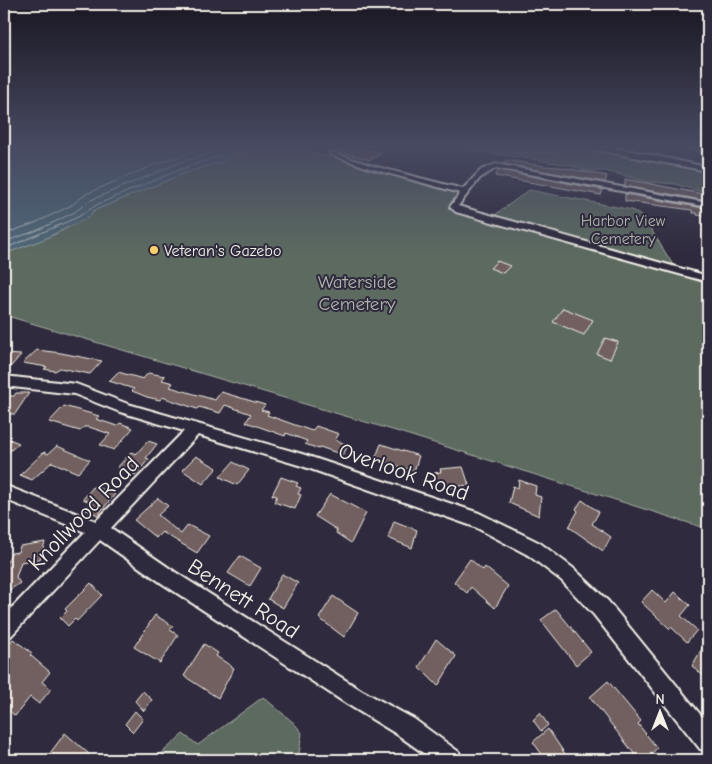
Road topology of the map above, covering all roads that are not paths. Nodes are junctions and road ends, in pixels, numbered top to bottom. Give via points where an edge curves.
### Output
1 (431, 183) edge
2 (475, 183) edge
3 (589, 183) edge
4 (465, 192) junction
5 (708, 205) edge
6 (708, 279) edge
7 (4, 381) edge
8 (195, 429) junction
9 (4, 492) edge
10 (99, 530) junction
11 (4, 629) edge
12 (708, 741) edge
13 (451, 760) edge

1 - 4 street
2 - 4 street
3 - 5 street
4 - 6 street via 454,207 456,209
7 - 8 street, Overlook Road via 76,389
8 - 10 street, Knollwood Road
8 - 12 street, Overlook Road via 302,460 474,518 534,549 567,574 601,608
9 - 10 street, Bennett Road
10 - 11 street, Knollwood Road
10 - 13 street, Bennett Road via 354,697 406,727

